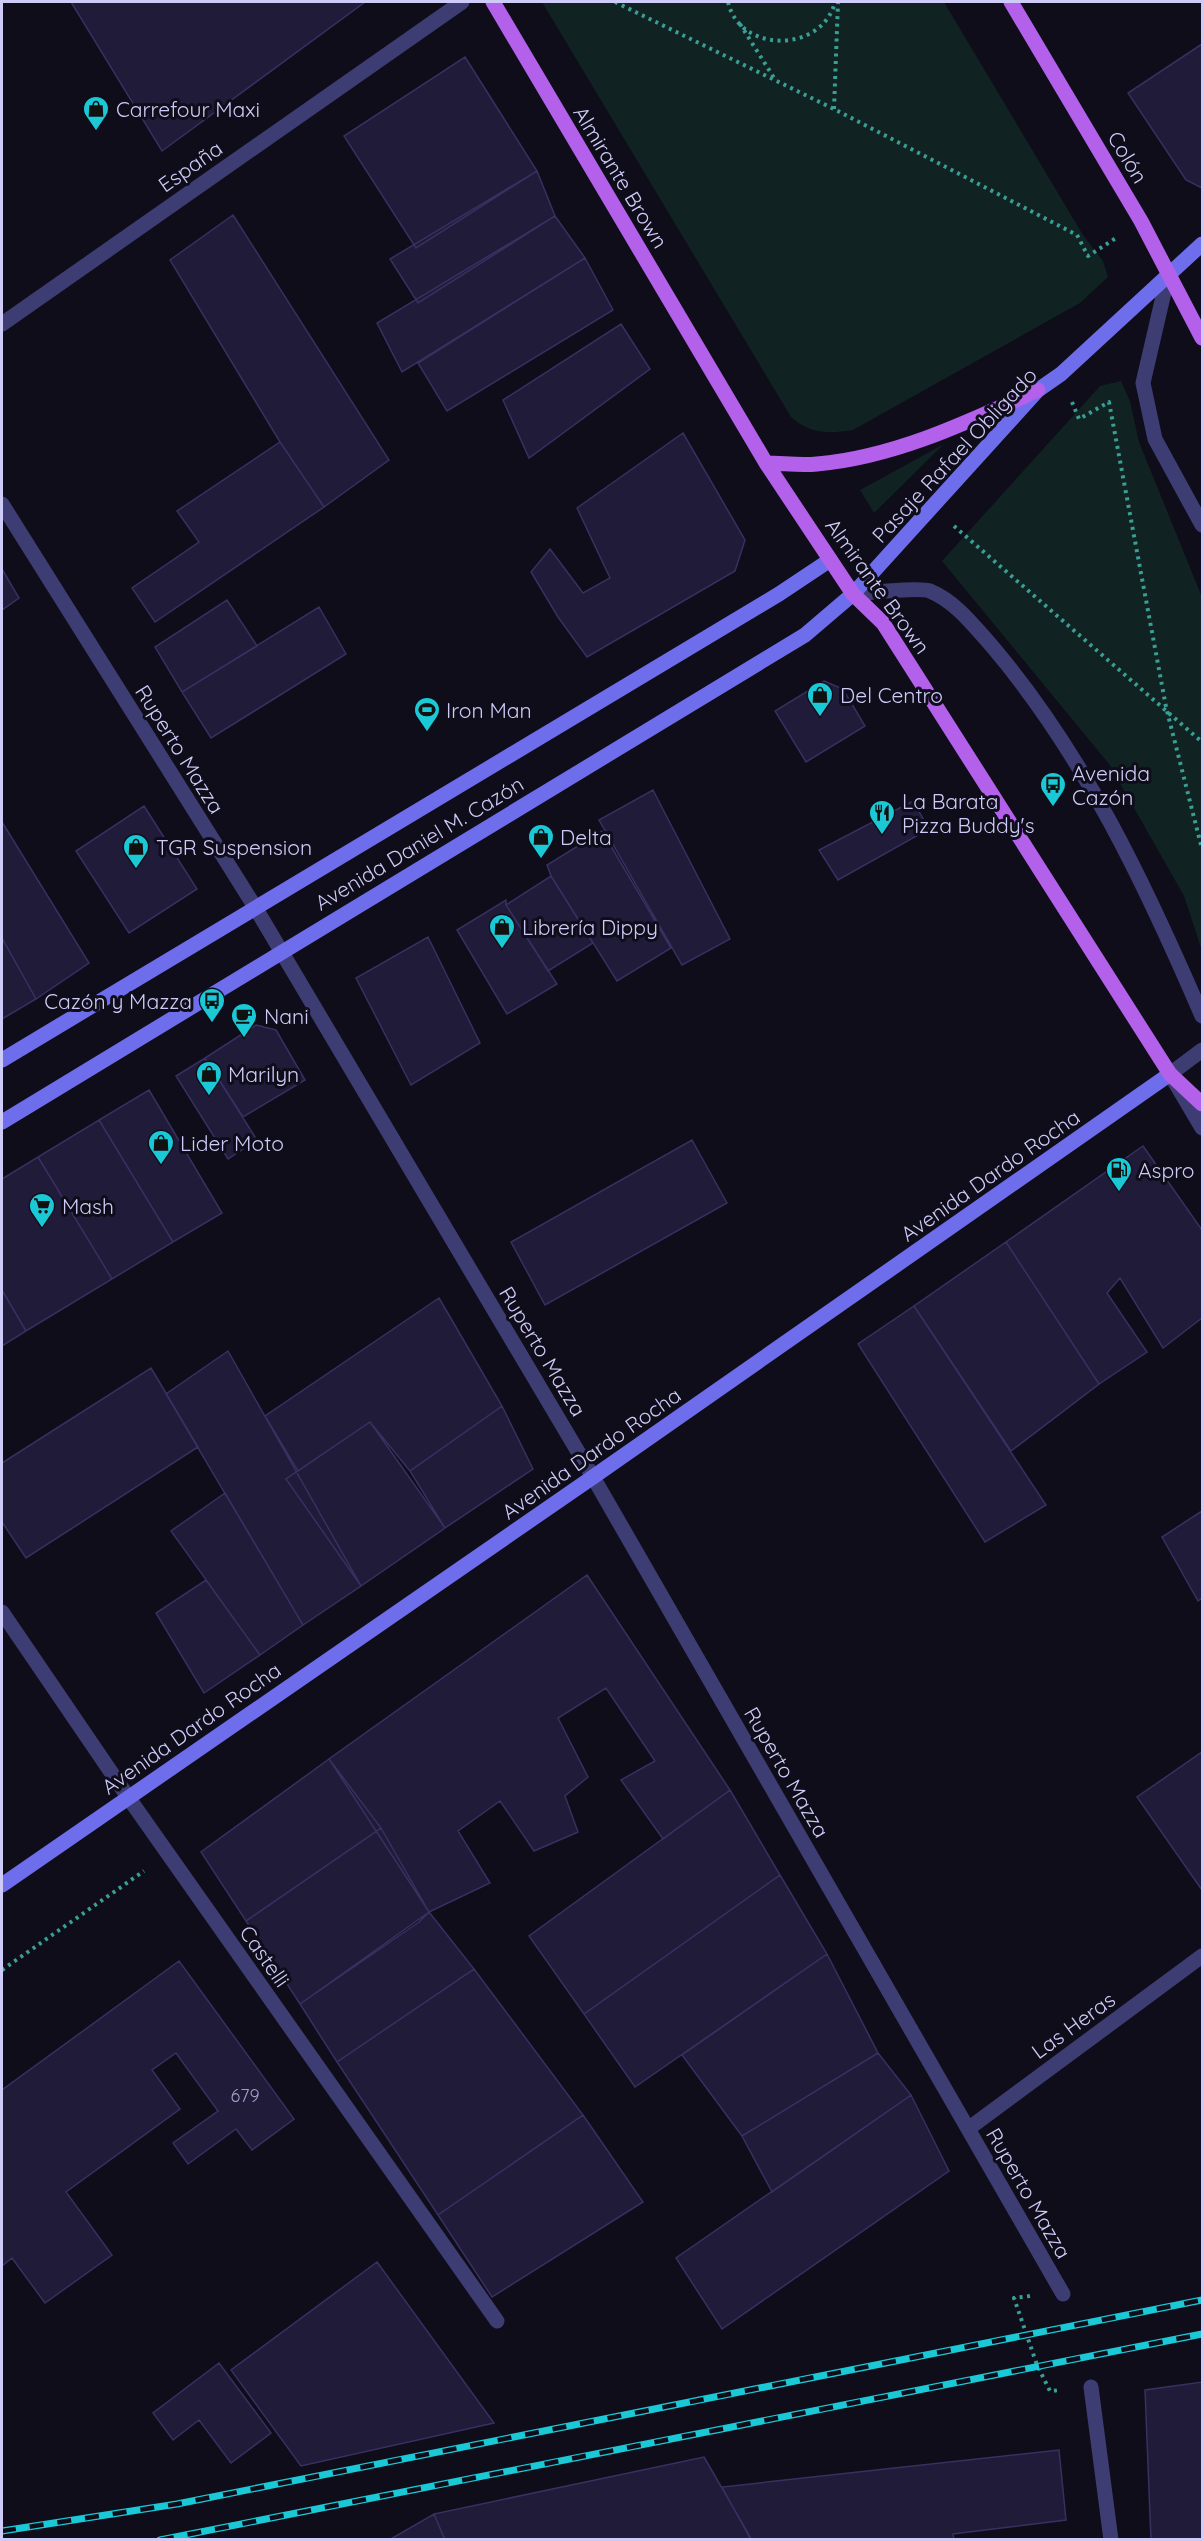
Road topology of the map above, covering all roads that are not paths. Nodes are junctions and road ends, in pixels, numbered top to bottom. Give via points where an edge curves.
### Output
1 (462, 2) edge
2 (493, 2) edge
3 (1011, 2) edge
4 (1203, 244) edge
5 (1168, 275) junction
6 (2, 324) edge
7 (1203, 338) edge
8 (1038, 390) junction
9 (766, 463) junction
10 (2, 504) edge
11 (1203, 525) edge
12 (830, 560) junction
13 (853, 594) junction
14 (255, 907) junction
15 (281, 950) junction
16 (1203, 1016) edge
17 (1203, 1050) edge
18 (2, 1060) edge
19 (1170, 1074) junction
20 (1203, 1104) edge
21 (2, 1122) edge
22 (1203, 1128) edge
23 (593, 1478) junction
24 (2, 1612) edge
25 (128, 1797) junction
26 (2, 1885) edge
27 (1203, 1956) edge
28 (968, 2129) junction
29 (1063, 2294) road end
30 (497, 2321) dead end
31 (1091, 2387) road end
32 (1111, 2540) edge

1 - 6 street, España
2 - 9 main road, Almirante Brown
3 - 5 main road, Colón via 1141,221
4 - 5 main road, Pasaje Rafael Obligado
5 - 7 main road, Colón
5 - 8 main road, Pasaje Rafael Obligado via 1061,374
5 - 11 street via 1143,383 1155,439
8 - 9 main road via 964,423 854,460 814,465
8 - 13 main road, Pasaje Rafael Obligado
9 - 12 main road, Almirante Brown
10 - 14 street, Ruperto Mazza
12 - 13 main road, Almirante Brown
12 - 14 main road, Avenida Daniel M. Cazón
13 - 15 main road, Avenida Daniel M. Cazón via 805,635
13 - 16 street via 928,590 959,609 1025,686 1104,810 1161,921
13 - 19 main road, Almirante Brown via 884,623
14 - 15 street, Ruperto Mazza
14 - 18 main road, Avenida Daniel M. Cazón
15 - 21 main road, Avenida Daniel M. Cazón
15 - 23 street, Ruperto Mazza
17 - 19 street, Avenida Dardo Rocha
19 - 20 main road
19 - 22 street, Almirante Brown
19 - 23 main road, Avenida Dardo Rocha
23 - 25 main road, Avenida Dardo Rocha
23 - 28 street, Ruperto Mazza
24 - 25 street, Castelli
25 - 26 main road, Avenida Dardo Rocha
25 - 30 street, Castelli
27 - 28 street, Las Heras
28 - 29 street, Ruperto Mazza
31 - 32 street

